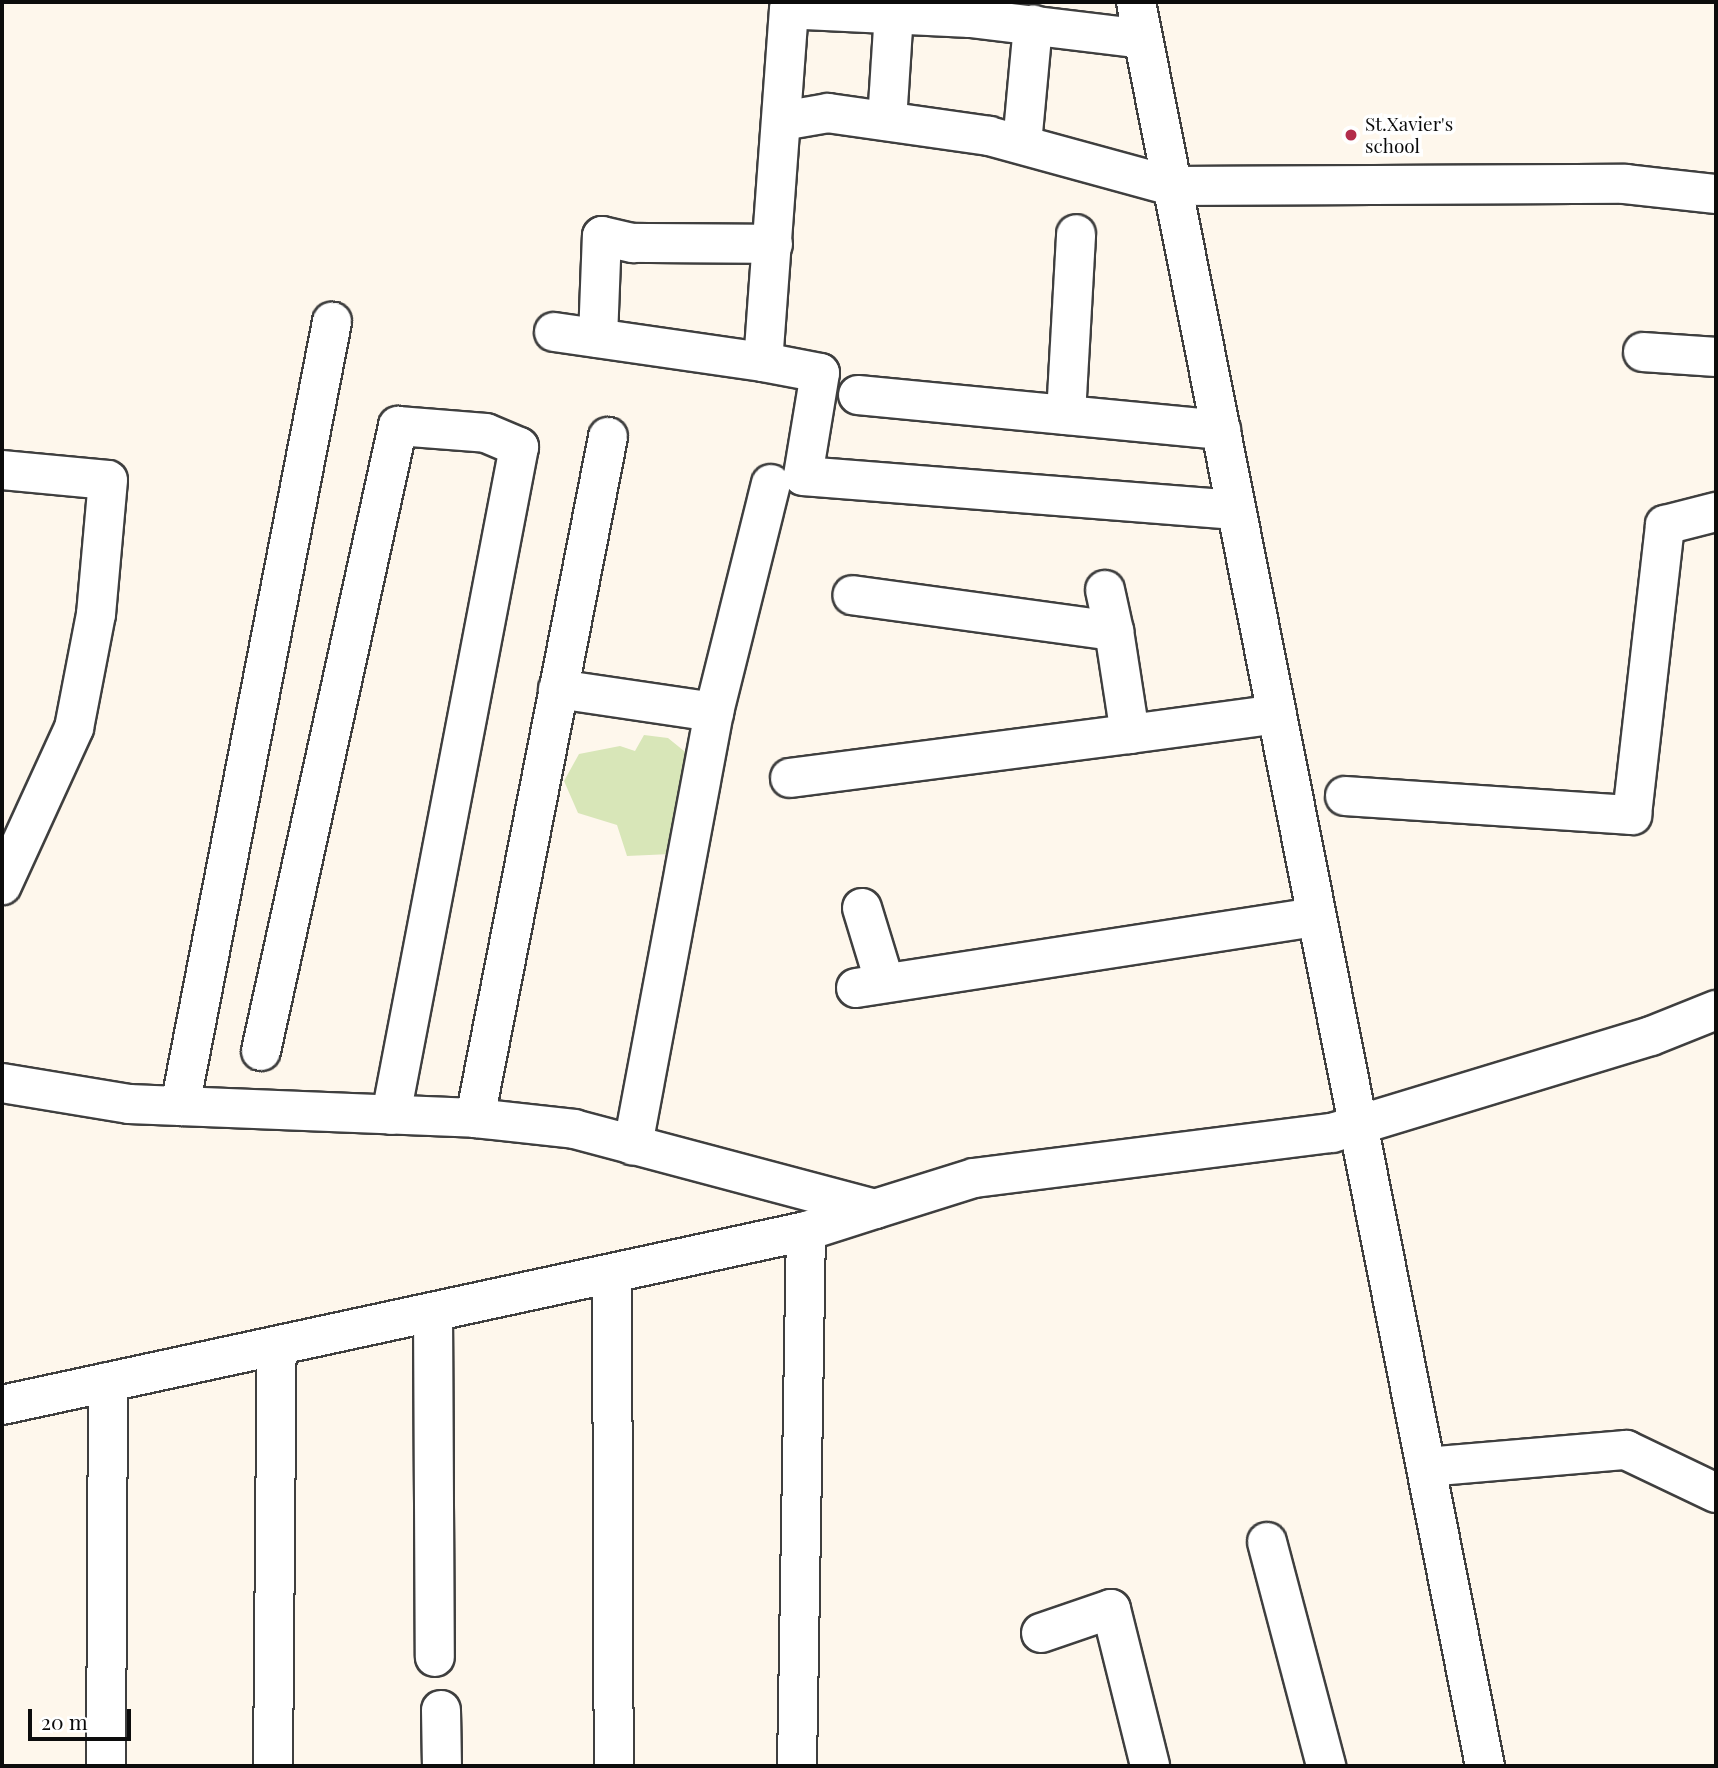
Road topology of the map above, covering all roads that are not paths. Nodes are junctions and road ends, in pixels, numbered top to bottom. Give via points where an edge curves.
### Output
1 (1136, 2) edge
2 (970, 10) edge
3 (894, 14) junction
4 (1033, 25) junction
5 (1143, 39) junction
6 (782, 121) junction
7 (887, 121) junction
8 (1022, 144) junction
9 (1172, 186) junction
10 (1716, 194) edge
11 (1076, 234) dead end
12 (773, 244) junction
13 (332, 322) dead end
14 (554, 332) dead end
15 (598, 338) junction
16 (1643, 352) dead end
17 (1716, 357) edge
18 (763, 362) junction
19 (858, 395) dead end
20 (1066, 415) junction
21 (1220, 430) junction
22 (608, 437) dead end
23 (2, 470) edge
24 (771, 484) dead end
25 (1236, 510) junction
26 (1716, 512) edge
27 (1105, 590) dead end
28 (852, 595) dead end
29 (1114, 631) junction
30 (558, 689) junction
31 (714, 712) junction
32 (1277, 714) junction
33 (1130, 734) junction
34 (790, 778) dead end
35 (1345, 796) dead end
36 (2, 885) edge
37 (862, 908) dead end
38 (1317, 917) junction
39 (1716, 1010) edge
40 (261, 1051) dead end
41 (2, 1083) edge
42 (180, 1106) junction
43 (391, 1115) junction
44 (475, 1118) junction
45 (1359, 1127) junction
46 (633, 1145) junction
47 (875, 1209) junction
48 (806, 1231) junction
49 (612, 1273) junction
50 (433, 1312) junction
51 (276, 1346) junction
52 (108, 1382) junction
53 (2, 1405) edge
54 (1426, 1466) junction
55 (1716, 1493) edge
56 (1267, 1542) dead end
57 (1041, 1633) dead end
58 (435, 1657) dead end
59 (441, 1710) dead end
60 (106, 1766) edge
61 (273, 1766) edge
62 (442, 1766) edge
63 (614, 1766) edge
64 (797, 1766) edge
65 (1150, 1766) edge
66 (1326, 1766) edge
67 (1485, 1766) edge

1 - 5 street
2 - 3 street
2 - 4 street
3 - 6 street via 789,9
3 - 7 street
4 - 5 street
4 - 8 street
5 - 9 street
6 - 7 street via 828,113
6 - 12 street
7 - 8 street
8 - 9 street
9 - 10 street via 1625,184
9 - 21 street
11 - 20 street
12 - 15 street via 634,243 602,236
12 - 18 street
13 - 42 street
14 - 15 street
15 - 18 street
16 - 17 street
18 - 25 street via 820,373 803,476
19 - 20 street
20 - 21 street
21 - 25 street
22 - 30 street
23 - 36 street via 108,481 96,614 74,728
24 - 31 street
25 - 32 street
26 - 35 street via 1665,525 1632,815
27 - 29 street
28 - 29 street
29 - 33 street
30 - 31 street
30 - 44 street
31 - 46 street
32 - 33 street
32 - 38 street
33 - 34 street
37 - 38 street via 870,986
38 - 45 street
39 - 45 street
40 - 43 street via 398,425 486,433 519,447
41 - 42 street via 129,1104
42 - 43 street
43 - 44 street
44 - 46 street via 573,1129
45 - 47 street via 974,1178
45 - 54 street
46 - 47 street
47 - 48 street
48 - 49 street
48 - 64 street
49 - 50 street
49 - 63 street
50 - 51 street
50 - 58 street
51 - 52 street
51 - 61 street
52 - 53 street
52 - 60 street
54 - 55 street via 1626,1450
54 - 67 street
56 - 66 street
57 - 65 street via 1111,1609
59 - 62 street

